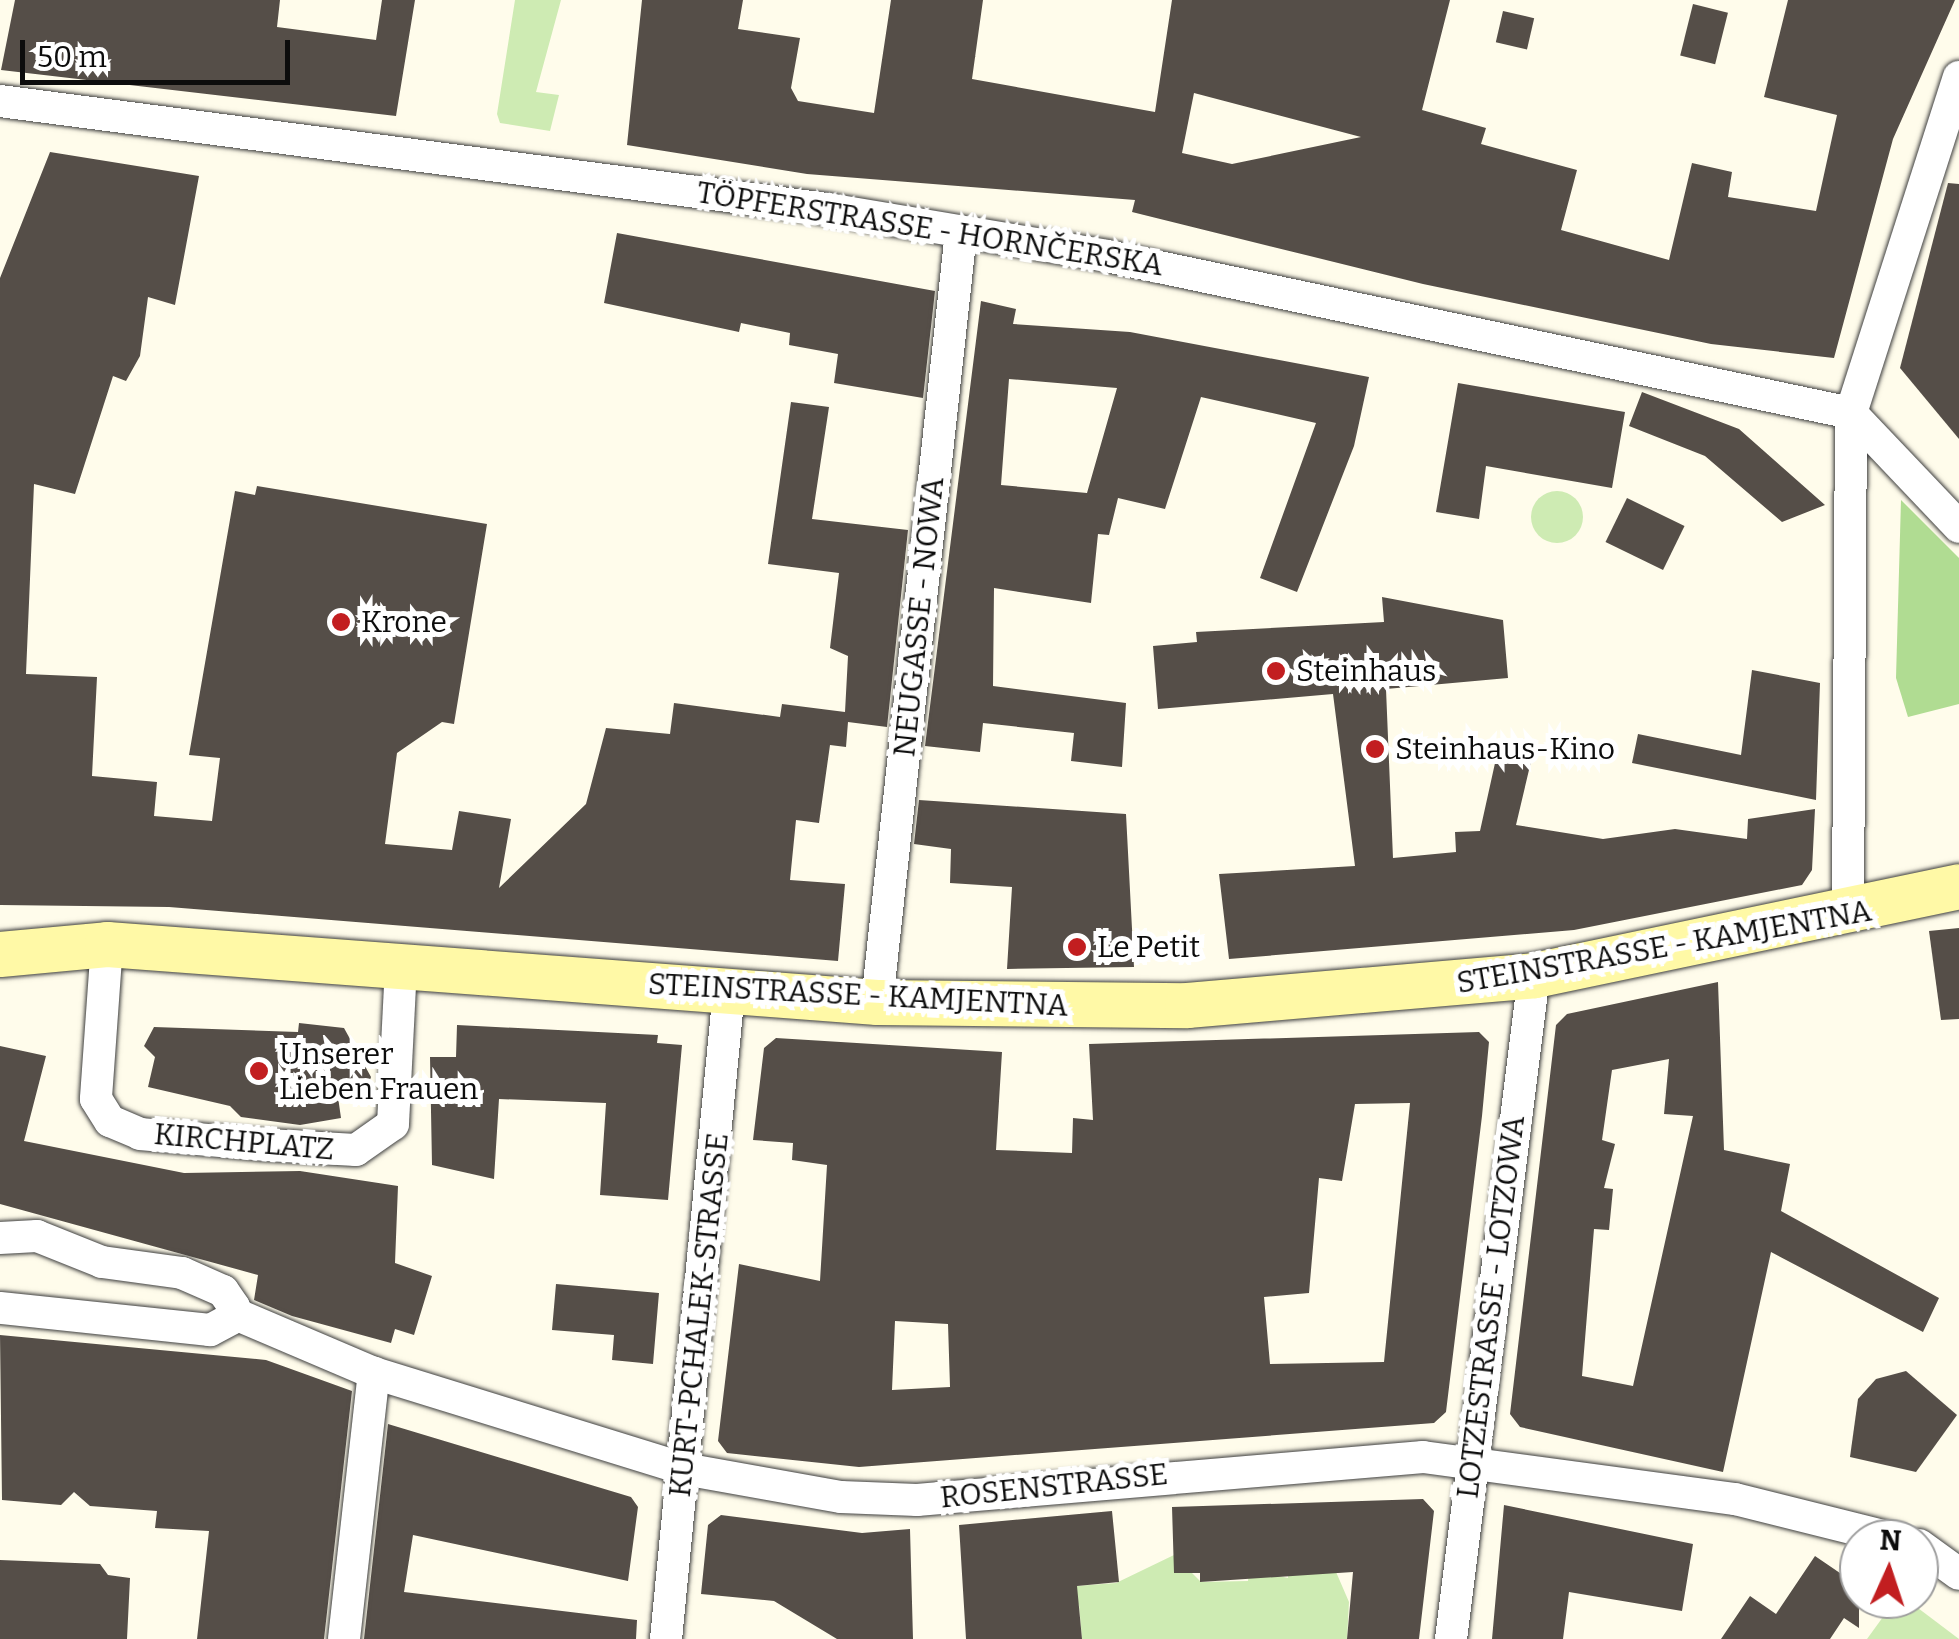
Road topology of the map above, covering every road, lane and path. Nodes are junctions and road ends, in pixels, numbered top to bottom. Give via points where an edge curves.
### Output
1 (1959, 77) edge
2 (0, 101) edge
3 (961, 233) junction
4 (1851, 413) junction
5 (1959, 527) edge
6 (1959, 886) edge
7 (1869, 910) junction
8 (106, 944) junction
9 (0, 954) edge
10 (401, 965) junction
11 (1534, 975) junction
12 (730, 992) junction
13 (877, 1002) junction
14 (0, 1238) edge
15 (0, 1308) edge
16 (232, 1313) junction
17 (374, 1373) junction
18 (1472, 1459) junction
19 (684, 1469) junction
20 (1839, 1525) edge
21 (344, 1639) edge
22 (666, 1639) edge
23 (1451, 1639) edge

1 - 4 street
2 - 3 street, TÖPFERSTRASSE - HORNČERSKA
3 - 4 street, TÖPFERSTRASSE - HORNČERSKA via 1442,321
3 - 13 street, NEUGASSE - NOWA
4 - 5 street
4 - 7 street
6 - 7 main road, STEINSTRASSE - KAMJENTNA
7 - 11 main road, STEINSTRASSE - KAMJENTNA
8 - 9 main road, STEINSTRASSE - KAMJENTNA
8 - 10 main road, STEINSTRASSE - KAMJENTNA
8 - 10 street, KIRCHPLATZ via 96,1099 110,1121 140,1134 356,1150 377,1142 393,1124
10 - 12 main road, STEINSTRASSE - KAMJENTNA
11 - 13 main road, STEINSTRASSE - KAMJENTNA via 1186,1005
11 - 18 street, LOTZESTRASSE - LOTZOWA
12 - 13 main road, STEINSTRASSE - KAMJENTNA
12 - 19 street, KURT-PCHALEK-STRASSE
14 - 16 street via 37,1236 102,1262 206,1280 230,1298
15 - 16 street via 210,1330
16 - 17 street, ROSENSTRASSE
17 - 19 street, ROSENSTRASSE
17 - 21 street
18 - 19 street, ROSENSTRASSE via 1080,1480 916,1500
18 - 20 street, ROSENSTRASSE via 1735,1500
18 - 23 street, LOTZESTRASSE - LOTZOWA
19 - 22 street, KURT-PCHALEK-STRASSE

